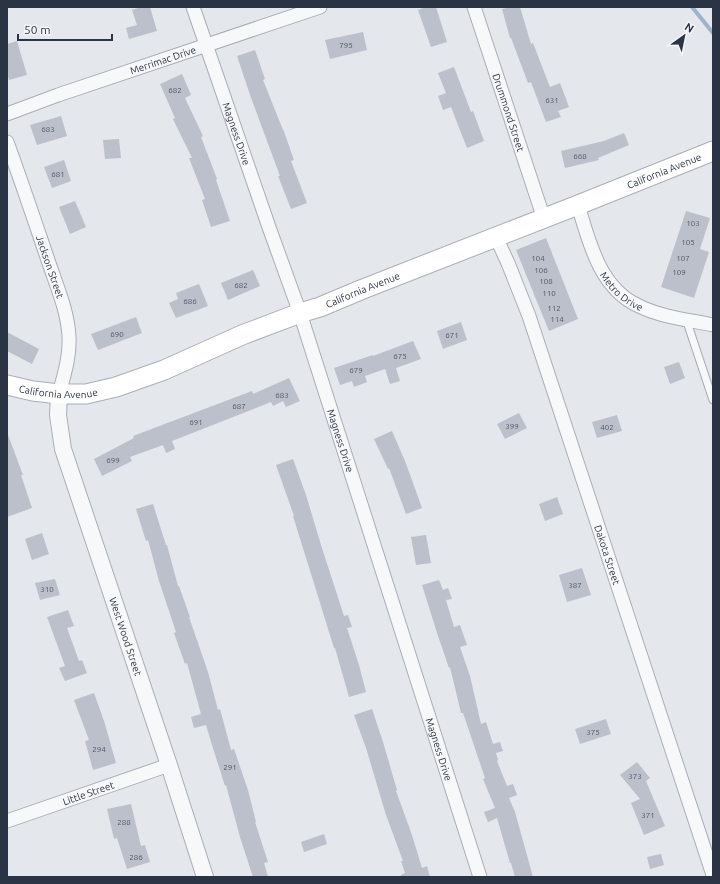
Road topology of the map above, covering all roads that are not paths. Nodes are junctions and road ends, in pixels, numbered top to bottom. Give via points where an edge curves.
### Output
1 (193, 7) edge
2 (320, 7) edge
3 (474, 7) edge
4 (206, 45) junction
5 (7, 114) edge
6 (7, 142) edge
7 (713, 151) edge
8 (578, 205) junction
9 (544, 218) junction
10 (496, 237) junction
11 (300, 313) junction
12 (686, 319) junction
13 (713, 325) edge
14 (7, 385) edge
15 (59, 394) junction
16 (713, 400) edge
17 (169, 765) junction
18 (7, 821) edge
19 (713, 875) edge
20 (205, 877) edge
21 (480, 877) edge

1 - 4 street, Magness Drive
2 - 4 street, Merrimac Drive
3 - 9 street, Drummond Street
4 - 5 street, Merrimac Drive
4 - 11 street, Magness Drive
6 - 15 street, Jackson Street via 66,315 69,347
7 - 8 main road, California Avenue
8 - 9 main road, California Avenue
8 - 12 street, Metro Drive via 599,266 622,296 656,313
9 - 10 main road, California Avenue
10 - 11 main road, California Avenue
10 - 19 street, Dakota Street via 529,316
11 - 15 main road, California Avenue via 242,335 164,370 116,387 86,394
11 - 21 street, Magness Drive
12 - 13 street, Metro Drive
12 - 16 lane
14 - 15 main road, California Avenue
15 - 17 street, West Wood Street via 58,415 63,449
17 - 18 street, Little Street
17 - 20 street, West Wood Street

